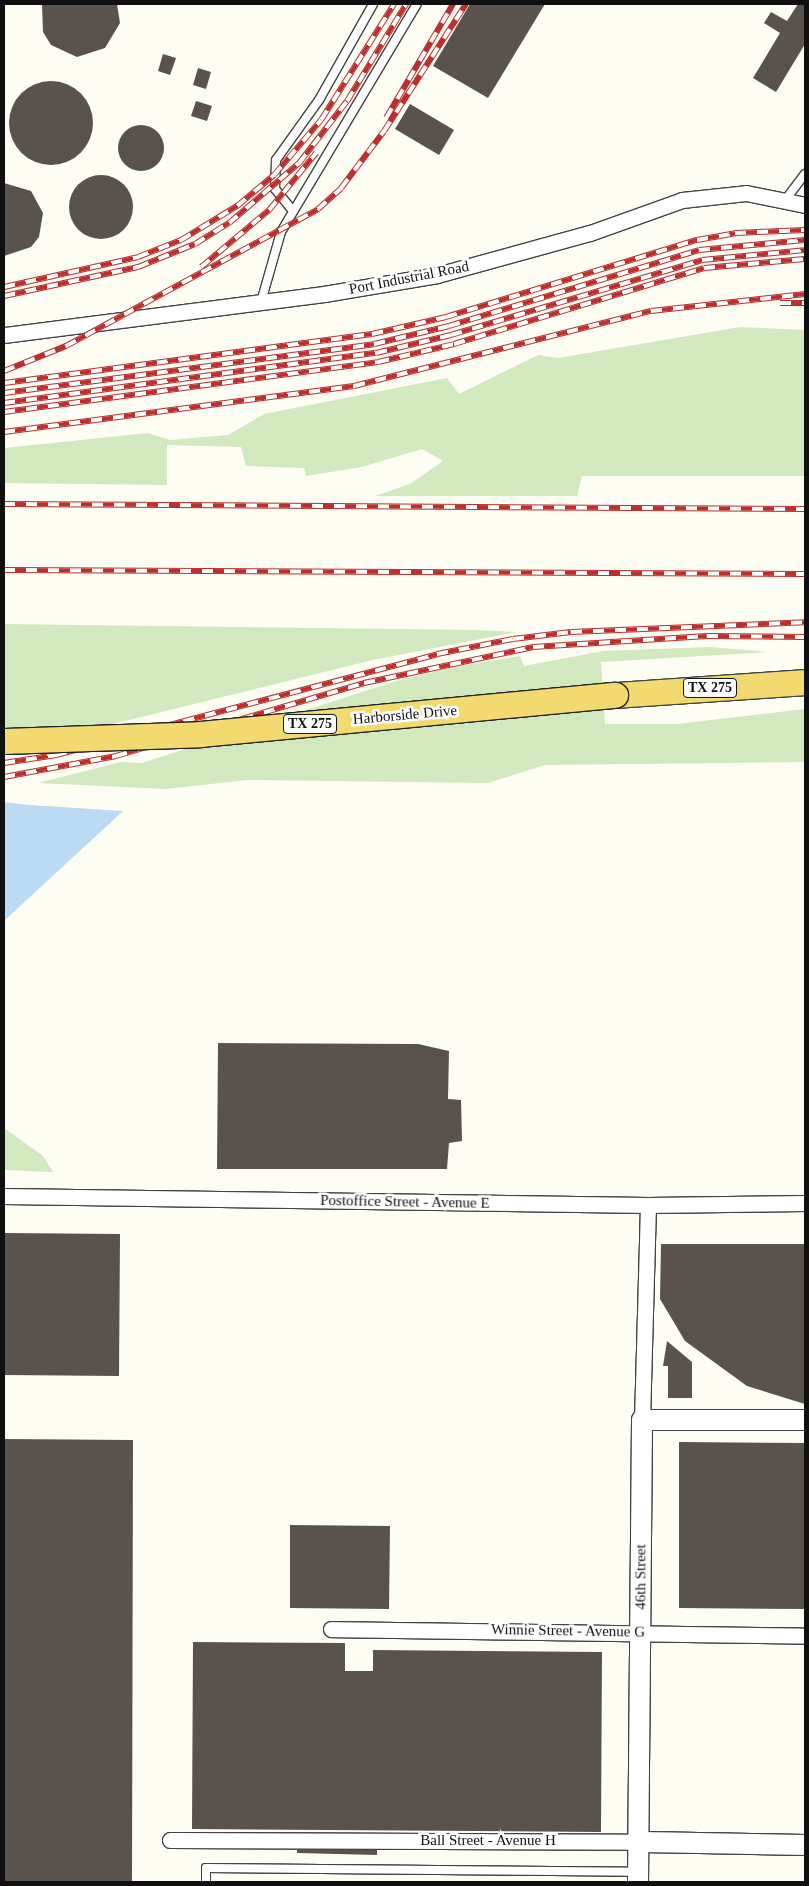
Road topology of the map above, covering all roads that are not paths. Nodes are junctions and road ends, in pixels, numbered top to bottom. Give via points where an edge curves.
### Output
1 (373, 4) edge
2 (417, 4) edge
3 (805, 174) edge
4 (786, 199) junction
5 (805, 205) edge
6 (293, 211) junction
7 (261, 302) junction
8 (4, 334) edge
9 (805, 682) edge
10 (4, 741) edge
11 (4, 1196) edge
12 (805, 1203) edge
13 (648, 1205) junction
14 (642, 1420) junction
15 (805, 1420) edge
16 (331, 1629) dead end
17 (641, 1631) junction
18 (805, 1636) edge
19 (170, 1840) dead end
20 (639, 1842) junction
21 (805, 1845) edge
22 (638, 1877) edge
23 (206, 1882) edge

1 - 6 lane via 319,100 276,160 275,189
2 - 6 lane
3 - 4 lane
4 - 5 street, Port Industrial Road
4 - 7 street, Port Industrial Road via 746,193 682,200 590,233 437,275
6 - 7 lane via 276,245
7 - 8 street, Port Industrial Road
9 - 10 main road, Harborside Drive / TX 275, bridge via 615,695 200,734
11 - 13 street, Postoffice Street - Avenue E
12 - 13 street, Postoffice Street - Avenue E
13 - 14 street, 46th Street
14 - 15 street
14 - 17 street, 46th Street
16 - 17 street, Winnie Street - Avenue G
17 - 18 street, Winnie Street - Avenue G
17 - 20 street, 46th Street
19 - 20 street, Ball Street - Avenue H
20 - 21 street, Ball Street - Avenue H
20 - 22 street, 46th Street
22 - 23 lane via 206,1868

